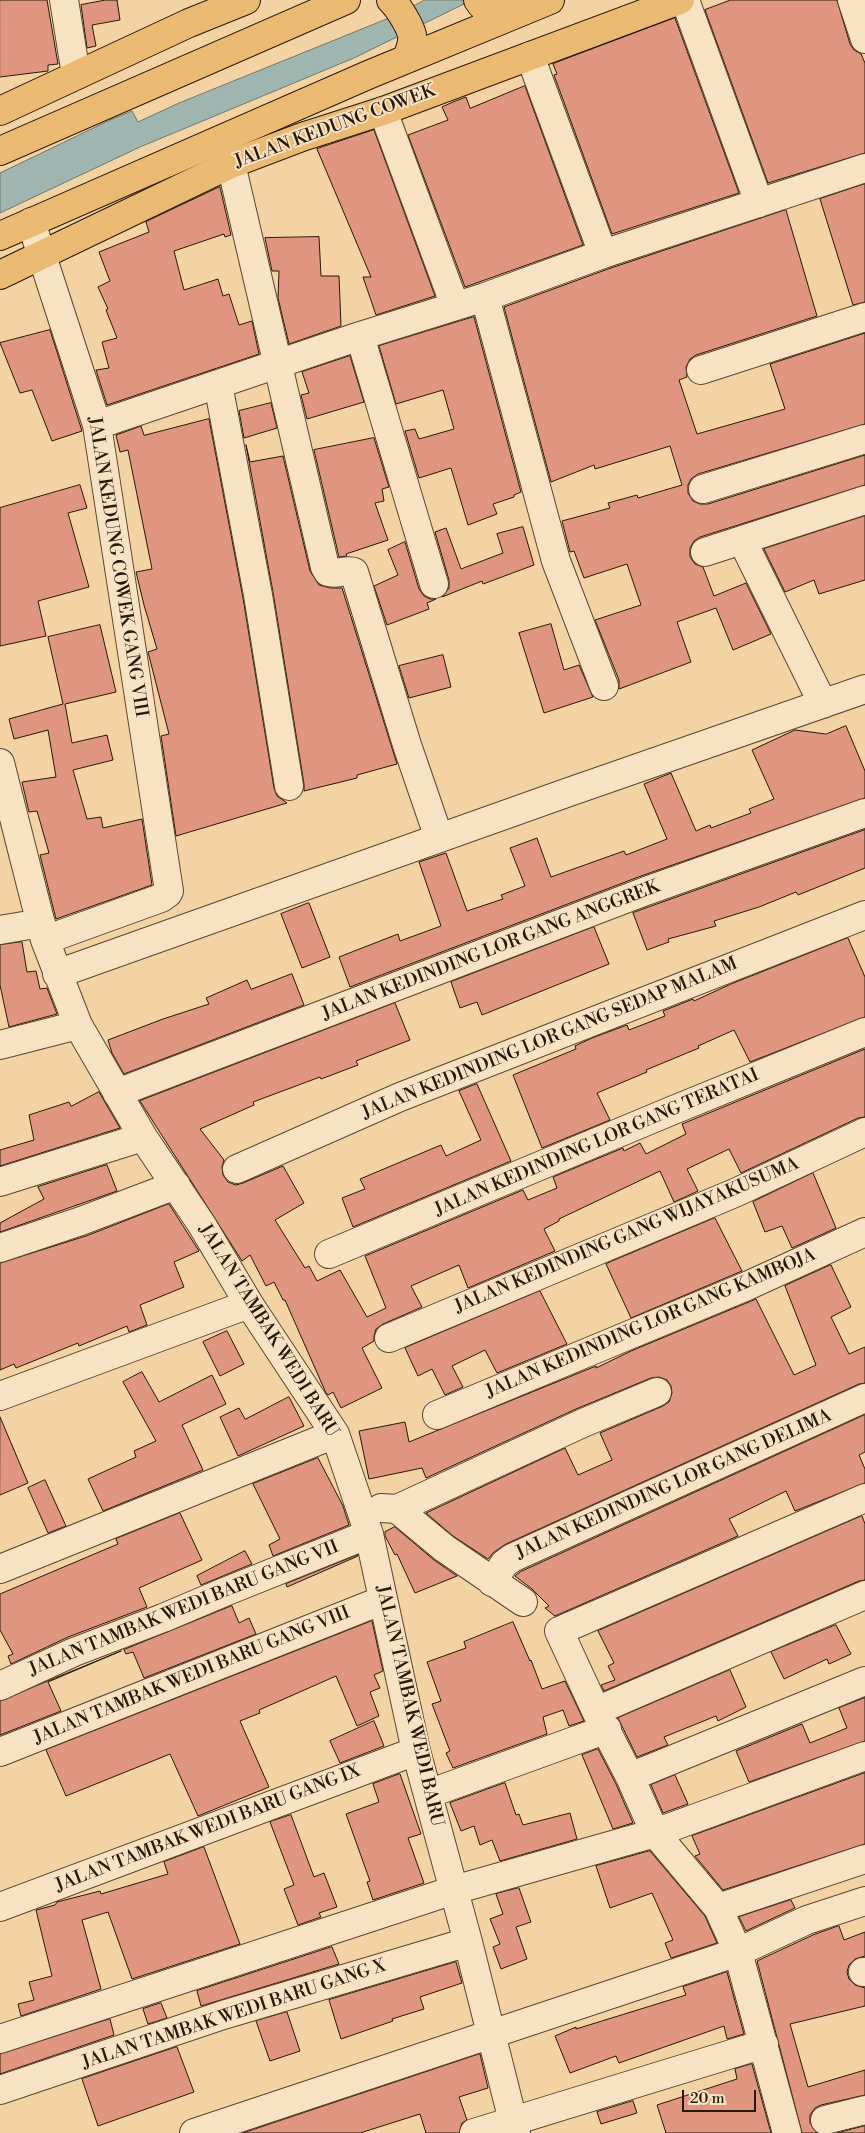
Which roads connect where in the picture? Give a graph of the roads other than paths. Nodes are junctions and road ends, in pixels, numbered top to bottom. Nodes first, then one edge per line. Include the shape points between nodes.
1 (64, 0) edge
2 (246, 0) edge
3 (346, 0) edge
4 (550, 0) edge
5 (680, 0) edge
6 (685, 0) edge
7 (852, 0) edge
8 (479, 2) edge
9 (394, 3) edge
10 (512, 14) junction
11 (865, 39) edge
12 (409, 48) junction
13 (530, 56) junction
14 (76, 75) junction
15 (0, 111) edge
16 (383, 111) junction
17 (0, 152) edge
18 (231, 164) junction
19 (865, 168) edge
20 (759, 203) junction
21 (31, 222) junction
22 (0, 236) edge
23 (603, 254) junction
24 (41, 256) junction
25 (0, 275) edge
26 (485, 297) junction
27 (454, 306) junction
28 (865, 317) edge
29 (360, 336) junction
30 (278, 363) junction
31 (701, 370) dead end
32 (218, 384) junction
33 (97, 425) junction
34 (865, 439) edge
35 (703, 489) dead end
36 (865, 500) edge
37 (742, 540) junction
38 (705, 552) dead end
39 (434, 584) dead end
40 (604, 686) dead end
41 (865, 689) edge
42 (823, 704) junction
43 (0, 763) edge
44 (288, 786) dead end
45 (865, 813) edge
46 (440, 838) junction
47 (865, 915) edge
48 (0, 930) edge
49 (43, 932) junction
50 (63, 972) junction
51 (78, 1025) junction
52 (865, 1032) edge
53 (0, 1045) edge
54 (118, 1093) junction
55 (865, 1132) edge
56 (143, 1137) junction
57 (237, 1169) dead end
58 (0, 1182) edge
59 (176, 1185) junction
60 (865, 1232) edge
61 (0, 1248) edge
62 (329, 1254) dead end
63 (249, 1304) junction
64 (389, 1338) dead end
65 (658, 1392) dead end
66 (0, 1396) edge
67 (865, 1398) edge
68 (437, 1415) dead end
69 (335, 1434) junction
70 (865, 1498) edge
71 (397, 1509) junction
72 (366, 1523) junction
73 (0, 1569) edge
74 (492, 1582) junction
75 (865, 1595) edge
76 (384, 1600) junction
77 (523, 1602) dead end
78 (865, 1681) edge
79 (0, 1686) edge
80 (601, 1720) junction
81 (416, 1751) junction
82 (0, 1752) edge
83 (865, 1756) edge
84 (630, 1777) junction
85 (428, 1794) junction
86 (655, 1833) junction
87 (865, 1859) edge
88 (454, 1890) junction
89 (865, 1901) edge
90 (0, 1906) edge
91 (718, 1908) junction
92 (468, 1942) junction
93 (738, 1952) junction
94 (491, 2033) junction
95 (0, 2039) edge
96 (764, 2044) junction
97 (0, 2090) edge
98 (865, 2110) edge
99 (825, 2120) dead end
100 (514, 2127) edge
101 (194, 2133) edge
102 (474, 2133) edge
103 (787, 2133) edge

1 - 14 street
2 - 14 main road
3 - 17 main road
4 - 10 main road, JALAN KEDUNG COWEK
5 - 13 main road, JALAN KEDUNG COWEK
6 - 20 street
7 - 11 street
8 - 10 main road via 496,13
9 - 12 main road
10 - 12 main road, JALAN KEDUNG COWEK
12 - 21 main road, JALAN KEDUNG COWEK
13 - 16 main road, JALAN KEDUNG COWEK
13 - 23 street
14 - 15 main road
16 - 18 main road, JALAN KEDUNG COWEK
16 - 27 street
18 - 24 main road, JALAN KEDUNG COWEK
18 - 30 street
19 - 20 street
20 - 23 street
21 - 22 main road, JALAN KEDUNG COWEK
21 - 24 street, JALAN KEDUNG COWEK GANG VIII
23 - 26 street
24 - 25 main road, JALAN KEDUNG COWEK
24 - 33 street, JALAN KEDUNG COWEK GANG VIII
26 - 27 street
26 - 40 street via 556,561
27 - 29 street
28 - 31 street
29 - 30 street
29 - 39 street
30 - 32 street
30 - 46 street via 324,567 335,574 354,572 407,745
32 - 33 street
32 - 44 street via 258,595
33 - 49 street, JALAN KEDUNG COWEK GANG VIII via 169,891 161,898
34 - 35 street
36 - 37 street
37 - 38 street
37 - 42 street
41 - 42 street
42 - 46 street
43 - 49 street, JALAN TAMBAK WEDI BARU
45 - 54 street, JALAN KEDINDING LOR GANG ANGGREK via 646,891
46 - 50 street
47 - 57 street, JALAN KEDINDING LOR GANG SEDAP MALAM via 400,1097
48 - 49 street
49 - 50 street, JALAN TAMBAK WEDI BARU
50 - 51 street, JALAN TAMBAK WEDI BARU
51 - 53 street
51 - 54 street, JALAN TAMBAK WEDI BARU
52 - 62 street, JALAN KEDINDING LOR GANG TERATAI
54 - 56 street, JALAN TAMBAK WEDI BARU
55 - 64 street, JALAN KEDINDING GANG WIJAYAKUSUMA via 737,1192
56 - 58 street
56 - 59 street, JALAN TAMBAK WEDI BARU
59 - 61 street
59 - 63 street, JALAN TAMBAK WEDI BARU
60 - 68 street, JALAN KEDINDING LOR GANG KAMBOJA via 747,1286
63 - 66 street
63 - 69 street, JALAN TAMBAK WEDI BARU
65 - 71 street
67 - 74 street, JALAN KEDINDING LOR GANG DELIMA via 512,1558
69 - 72 street, JALAN TAMBAK WEDI BARU
69 - 73 street
70 - 80 street via 559,1631
71 - 72 street, JALAN TAMBAK WEDI BARU GANG VII via 382,1507
71 - 74 street
72 - 76 street, JALAN TAMBAK WEDI BARU
72 - 79 street, JALAN TAMBAK WEDI BARU GANG VII
74 - 77 street
75 - 80 street
76 - 81 street, JALAN TAMBAK WEDI BARU
76 - 82 street, JALAN TAMBAK WEDI BARU GANG VIII
78 - 84 street
80 - 84 street
80 - 85 street
81 - 85 street, JALAN TAMBAK WEDI BARU
81 - 90 street, JALAN TAMBAK WEDI BARU GANG IX
83 - 86 street
84 - 86 street
85 - 88 street, JALAN TAMBAK WEDI BARU
86 - 88 street
86 - 91 street
87 - 91 street
88 - 92 street, JALAN TAMBAK WEDI BARU
88 - 95 street
89 - 93 street via 807,1920
91 - 93 street
92 - 94 street, JALAN TAMBAK WEDI BARU
92 - 97 street, JALAN TAMBAK WEDI BARU GANG X via 223,2016
93 - 94 street
93 - 96 street
94 - 100 street, JALAN TAMBAK WEDI BARU
94 - 101 street
96 - 100 street
96 - 103 street
98 - 99 street
100 - 102 street

